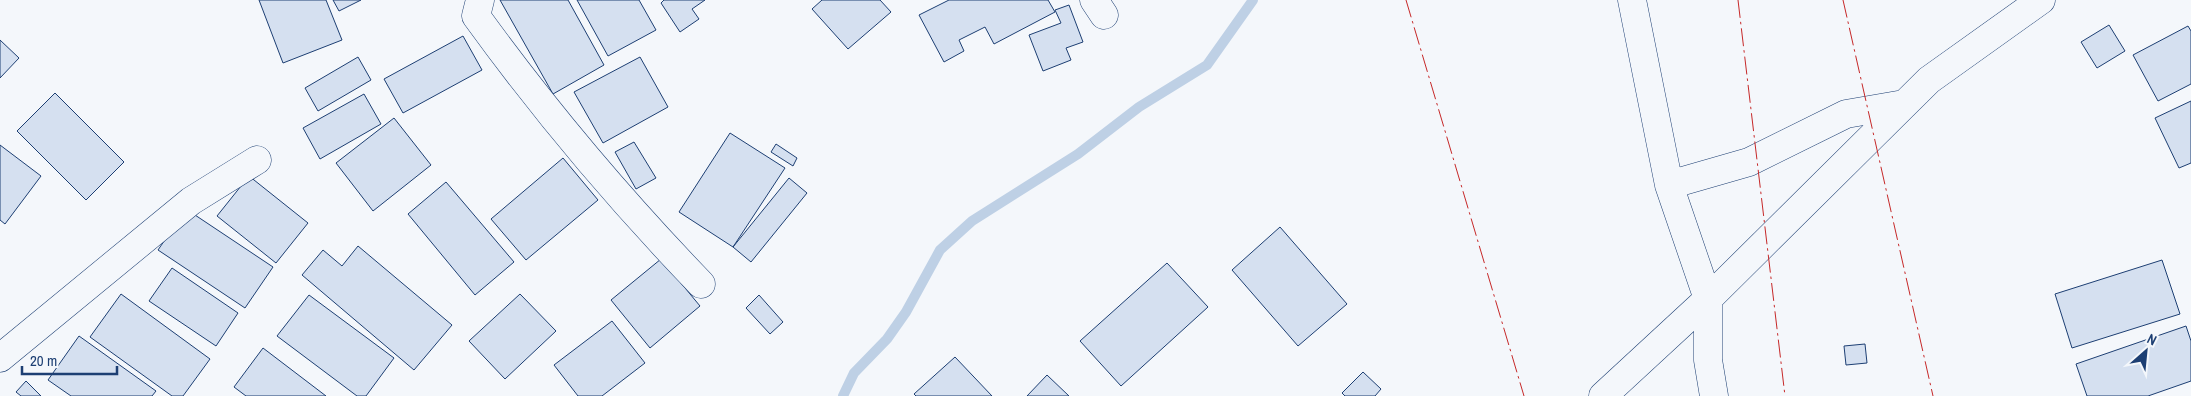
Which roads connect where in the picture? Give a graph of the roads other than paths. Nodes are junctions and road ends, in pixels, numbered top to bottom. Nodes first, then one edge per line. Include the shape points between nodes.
1 (480, 0) edge
2 (1632, 0) edge
3 (2041, 0) edge
4 (1904, 104) junction
5 (257, 160) dead end
6 (1669, 185) junction
7 (701, 284) dead end
8 (1708, 300) junction
9 (0, 358) edge
10 (1603, 396) edge
11 (1714, 396) edge

1 - 7 street via 476,16 521,78 650,230
2 - 6 street
3 - 4 street via 1929,80
4 - 6 street via 1846,114 1749,162
4 - 8 street
5 - 9 street via 191,201
6 - 8 street
8 - 10 street
8 - 11 street via 1708,360

